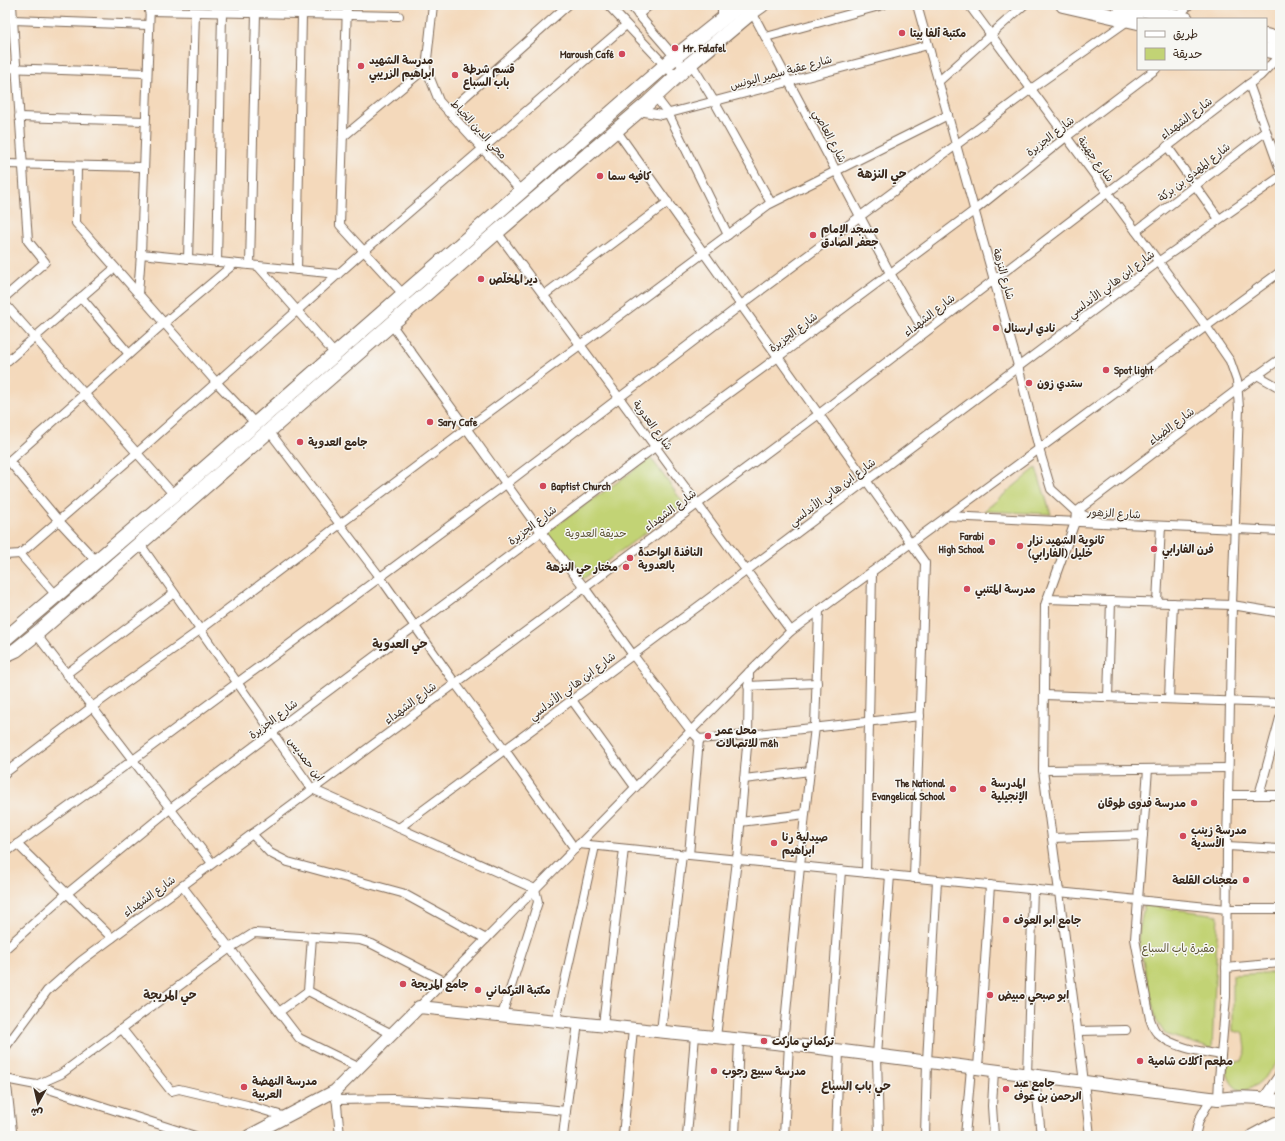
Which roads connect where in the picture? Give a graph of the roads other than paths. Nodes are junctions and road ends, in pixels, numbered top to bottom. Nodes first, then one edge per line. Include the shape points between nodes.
1 (12, 5) edge
2 (347, 5) edge
3 (432, 5) edge
4 (568, 5) edge
5 (608, 5) edge
6 (630, 5) edge
7 (650, 5) edge
8 (722, 5) edge
9 (883, 5) edge
10 (917, 5) edge
11 (968, 5) edge
12 (1024, 5) edge
13 (1063, 5) edge
14 (1120, 5) edge
15 (1189, 5) edge
16 (751, 7) edge
17 (149, 8) edge
18 (257, 9) edge
19 (195, 12) junction
20 (222, 13) junction
21 (302, 14) junction
22 (346, 14) junction
23 (638, 15) junction
24 (399, 16) dead end
25 (1182, 18) edge
26 (13, 20) junction
27 (722, 20) junction
28 (1133, 21) edge
29 (148, 25) junction
30 (626, 25) junction
31 (991, 36) junction
32 (1267, 36) edge
33 (766, 37) junction
34 (1280, 40) edge
35 (928, 45) junction
36 (1267, 50) edge
37 (1280, 54) edge
38 (670, 61) junction
39 (5, 68) edge
40 (16, 68) junction
41 (426, 68) junction
42 (1267, 68) edge
43 (684, 69) junction
44 (1155, 70) edge
45 (1265, 70) edge
46 (146, 73) junction
47 (789, 81) junction
48 (938, 82) junction
49 (1249, 84) junction
50 (1031, 89) junction
51 (655, 96) junction
52 (714, 101) junction
53 (639, 111) junction
54 (448, 112) junction
55 (668, 113) junction
56 (948, 115) junction
57 (19, 117) junction
58 (145, 121) junction
59 (616, 130) junction
60 (1266, 131) junction
61 (343, 137) junction
62 (1066, 137) junction
63 (956, 145) junction
64 (1167, 146) junction
65 (482, 149) junction
66 (5, 164) edge
67 (22, 164) junction
68 (77, 166) junction
69 (144, 167) junction
70 (1280, 170) edge
71 (836, 171) junction
72 (1280, 177) edge
73 (1195, 186) junction
74 (521, 191) junction
75 (1107, 192) junction
76 (668, 202) junction
77 (771, 203) junction
78 (974, 210) junction
79 (860, 216) junction
80 (1219, 219) junction
81 (497, 232) junction
82 (1136, 232) junction
83 (728, 235) junction
84 (364, 251) junction
85 (704, 253) junction
86 (141, 254) junction
87 (188, 259) junction
88 (217, 262) junction
89 (1158, 262) junction
90 (234, 264) junction
91 (250, 265) junction
92 (258, 266) junction
93 (115, 268) junction
94 (297, 270) junction
95 (1280, 272) edge
96 (890, 273) junction
97 (338, 274) junction
98 (994, 279) junction
99 (138, 294) junction
100 (403, 294) junction
101 (544, 295) junction
102 (5, 297) edge
103 (81, 297) junction
104 (5, 304) edge
105 (741, 305) junction
106 (297, 311) junction
107 (164, 323) junction
108 (391, 324) junction
109 (1206, 326) junction
110 (924, 332) junction
111 (35, 338) junction
112 (580, 346) junction
113 (129, 354) junction
114 (335, 354) junction
115 (778, 357) junction
116 (1280, 359) edge
117 (5, 363) edge
118 (1018, 366) junction
119 (1257, 375) junction
120 (216, 382) junction
121 (1280, 388) edge
122 (1238, 389) junction
123 (85, 394) junction
124 (619, 398) junction
125 (819, 414) junction
126 (255, 423) junction
127 (466, 429) junction
128 (269, 431) junction
129 (655, 447) junction
130 (1039, 449) junction
131 (137, 453) junction
132 (7, 461) edge
133 (866, 480) junction
134 (506, 484) junction
135 (174, 494) junction
136 (697, 504) junction
137 (1076, 512) junction
138 (948, 516) junction
139 (59, 521) junction
140 (1075, 522) junction
141 (1102, 523) junction
142 (339, 525) junction
143 (1161, 526) junction
144 (1234, 529) junction
145 (1280, 531) edge
146 (541, 532) junction
147 (911, 543) junction
148 (140, 544) junction
149 (20, 554) junction
150 (5, 556) edge
151 (96, 561) junction
152 (746, 571) junction
153 (872, 572) junction
154 (380, 577) junction
155 (584, 587) junction
156 (174, 592) junction
157 (56, 595) junction
158 (1047, 599) junction
159 (1111, 601) junction
160 (1157, 602) junction
161 (1173, 603) junction
162 (1232, 605) junction
163 (819, 610) junction
164 (1280, 614) edge
165 (414, 627) junction
166 (200, 630) junction
167 (791, 632) junction
168 (36, 634) junction
169 (6, 638) edge
170 (10, 652) edge
171 (633, 655) junction
172 (5, 665) edge
173 (748, 672) junction
174 (66, 674) junction
175 (237, 682) junction
176 (455, 683) junction
177 (817, 683) junction
178 (748, 686) junction
179 (1044, 695) junction
180 (1108, 697) junction
181 (1169, 699) junction
182 (572, 700) junction
183 (1230, 702) junction
184 (1280, 703) edge
185 (92, 707) junction
186 (920, 716) junction
187 (1280, 718) edge
188 (869, 722) junction
189 (815, 727) junction
190 (691, 731) junction
191 (273, 733) junction
192 (748, 735) junction
193 (699, 739) junction
194 (505, 750) junction
195 (133, 760) junction
196 (1228, 768) junction
197 (1148, 769) junction
198 (1043, 770) junction
199 (810, 771) junction
200 (5, 773) edge
201 (744, 779) junction
202 (636, 787) junction
203 (312, 789) junction
204 (1228, 795) junction
205 (1259, 795) junction
206 (1280, 795) edge
207 (170, 809) junction
208 (805, 814) junction
209 (740, 822) junction
210 (399, 828) junction
211 (252, 834) junction
212 (1143, 835) junction
213 (1052, 838) junction
214 (17, 844) junction
215 (577, 846) junction
216 (594, 846) junction
217 (1227, 846) junction
218 (624, 849) junction
219 (1280, 849) edge
220 (5, 853) edge
221 (685, 855) junction
222 (736, 860) junction
223 (212, 863) junction
224 (800, 866) junction
225 (841, 870) junction
226 (866, 873) junction
227 (890, 875) junction
228 (914, 878) junction
229 (937, 880) junction
230 (990, 885) junction
231 (182, 886) junction
232 (535, 889) junction
233 (1033, 889) junction
234 (1059, 892) junction
235 (67, 893) junction
236 (1138, 900) junction
237 (1226, 909) junction
238 (1280, 909) edge
239 (312, 937) junction
240 (112, 938) junction
241 (486, 939) junction
242 (230, 948) junction
243 (5, 949) edge
244 (1280, 963) edge
245 (1226, 968) junction
246 (444, 981) junction
247 (308, 991) junction
248 (419, 1007) junction
249 (279, 1012) junction
250 (502, 1015) junction
251 (556, 1021) junction
252 (578, 1023) junction
253 (603, 1026) junction
254 (122, 1029) junction
255 (633, 1029) junction
256 (1126, 1030) dead end
257 (661, 1031) junction
258 (1078, 1031) junction
259 (392, 1034) junction
260 (695, 1035) junction
261 (716, 1037) junction
262 (740, 1039) junction
263 (786, 1044) junction
264 (5, 1048) edge
265 (834, 1050) junction
266 (878, 1055) junction
267 (1221, 1056) junction
268 (927, 1062) junction
269 (358, 1067) junction
270 (975, 1068) junction
271 (994, 1070) junction
272 (1031, 1075) junction
273 (1280, 1077) edge
274 (5, 1079) edge
275 (1084, 1082) junction
276 (36, 1085) junction
277 (5, 1090) edge
278 (336, 1095) junction
279 (1215, 1099) junction
280 (1265, 1099) junction
281 (1280, 1101) edge
282 (566, 1111) junction
283 (286, 1117) junction
284 (1280, 1122) edge
285 (10, 1136) edge
286 (195, 1136) edge
287 (249, 1136) edge
288 (340, 1136) edge
289 (564, 1136) edge
290 (624, 1136) edge
291 (687, 1136) edge
292 (735, 1136) edge
293 (784, 1136) edge
294 (836, 1136) edge
295 (879, 1136) edge
296 (925, 1136) edge
297 (965, 1136) edge
298 (994, 1136) edge
299 (1041, 1136) edge
300 (1090, 1136) edge
301 (1194, 1136) edge
302 (1252, 1136) edge

1 - 26 street
2 - 22 street
3 - 41 street, محي الدين الخياط
4 - 54 street
5 - 30 street
6 - 23 street
7 - 23 street
8 - 27 street
9 - 33 street
10 - 35 street, شارع النزهة
11 - 31 street, شارع جهينة
12 - 31 street
13 - 28 highway
14 - 25 highway
15 - 25 street
16 - 27 highway
16 - 33 street, شارع العاصي
16 - 43 highway
17 - 19 street
17 - 29 street
18 - 20 street
18 - 21 street
18 - 91 street
19 - 20 street
19 - 87 street
20 - 88 street
21 - 22 street
21 - 94 street
22 - 24 street
22 - 61 street
23 - 38 street
26 - 29 street
26 - 40 street
27 - 38 highway
28 - 50 street
29 - 46 street
30 - 38 street
30 - 65 street
31 - 48 street
31 - 50 street, شارع جهينة
32 - 34 highway
33 - 47 street, شارع العاصي
35 - 47 street, شارع عقبة سمير اليونس
35 - 48 street, شارع النزهة
36 - 37 highway
37 - 42 street, شارع الشهداء
38 - 43 street
38 - 43 street
38 - 74 highway
39 - 40 street
40 - 46 street
40 - 57 street
41 - 54 street, محي الدين الخياط via 439,101
41 - 61 street
43 - 51 highway
43 - 52 street
44 - 62 street, شارع الجزيرة
45 - 49 street, شارع الشهداء
46 - 58 street
47 - 52 street, شارع عقبة سمير اليونس
47 - 71 street, شارع العاصي
48 - 56 street, شارع النزهة
49 - 60 street
49 - 64 street, شارع الشهداء
50 - 62 street, شارع جهينة
50 - 63 street
51 - 53 highway
51 - 55 street
52 - 55 street, شارع عقبة سمير اليونس
52 - 77 street
53 - 55 street, شارع عقبة سمير اليونس via 662,115
53 - 59 highway
54 - 65 street, محي الدين الخياط
55 - 83 street
56 - 63 street, شارع النزهة
56 - 71 street
57 - 58 street
57 - 67 street
58 - 69 street
59 - 76 street
59 - 81 highway
60 - 70 street
60 - 73 street, شارع المهدي بن بركة
61 - 84 street via 340,225
62 - 75 street, شارع جهينة
62 - 78 street, شارع الجزيرة
63 - 78 street, شارع النزهة
63 - 79 street
64 - 73 street
64 - 75 street, شارع الشهداء
65 - 74 street, محي الدين الخياط
65 - 84 street
66 - 67 street
67 - 68 street
67 - 102 street via 28,241 45,262
68 - 69 street
68 - 93 street via 76,223
69 - 86 street
71 - 77 street
71 - 79 street, شارع العاصي
72 - 80 street, شارع ابن هاني الأندلسي
73 - 80 street
73 - 82 street, شارع المهدي بن بركة
74 - 100 highway
75 - 82 street, شارع جهينة
75 - 98 street, شارع الشهداء
76 - 85 street
76 - 101 street
77 - 83 street
78 - 96 street, شارع الجزيرة
78 - 98 street, شارع النزهة
79 - 96 street, شارع العاصي
79 - 105 street
80 - 89 street, شارع ابن هاني الأندلسي
81 - 101 street, شارع العدوية
81 - 108 highway
82 - 89 street, شارع جهينة
83 - 85 street
84 - 97 street
84 - 100 street
85 - 105 street
85 - 112 street
86 - 87 street
86 - 99 street
87 - 88 street
88 - 90 street
89 - 109 street, شارع جهينة
89 - 118 street, شارع ابن هاني الأندلسي
90 - 91 street
90 - 107 street
91 - 92 street
92 - 94 street
92 - 106 street
93 - 99 street
93 - 103 street
94 - 97 street
95 - 109 street
96 - 110 street, شارع العاصي
96 - 115 street, شارع الجزيرة
97 - 106 street
98 - 110 street, شارع الشهداء
98 - 118 street, شارع النزهة
99 - 107 street
100 - 114 highway
101 - 112 street, شارع العدوية
103 - 111 street
103 - 113 street
104 - 111 street
105 - 115 street
105 - 124 street
106 - 114 street
106 - 120 street
107 - 113 street
107 - 120 street
108 - 127 street
108 - 128 highway
109 - 122 street, شارع جهينة via 1230,361
109 - 130 street
110 - 125 street, شارع الشهداء
111 - 117 street
111 - 123 street
112 - 124 street, شارع العدوية
112 - 127 street
113 - 123 street
114 - 126 highway
115 - 125 street
115 - 129 street, شارع الجزيرة
116 - 119 street, شارع الضياء
118 - 130 street, شارع النزهة
118 - 133 street, شارع ابن هاني الأندلسي
119 - 121 street
119 - 122 street, شارع الضياء
120 - 126 street
120 - 131 street
122 - 137 street, شارع الضياء
122 - 144 street, شارع جهينة
123 - 131 street
123 - 132 street
124 - 129 street, شارع العدوية
124 - 134 street
125 - 133 street
125 - 136 street, شارع الشهداء
126 - 135 highway
127 - 134 street
127 - 142 street
128 - 142 street
128 - 148 highway
129 - 136 street, شارع العدوية
129 - 146 street, شارع الجزيرة
130 - 137 street, شارع النزهة via 1051,489
130 - 138 street
131 - 135 street
131 - 139 street
132 - 139 street
133 - 147 street
133 - 152 street, شارع ابن هاني الأندلسي
134 - 146 street
134 - 154 street
135 - 151 highway
136 - 152 street, شارع العدوية
136 - 155 street, شارع الشهداء
137 - 140 street
137 - 141 street, شارع النزهة
138 - 140 street, شارع الزهور
138 - 147 street
139 - 149 street
139 - 151 street
140 - 141 street, شارع الزهور
140 - 158 street
141 - 143 street, شارع الزهور
142 - 154 street
142 - 166 street
143 - 144 street, شارع الزهور
143 - 160 street
144 - 145 street, شارع الزهور
144 - 162 street, شارع جهينة
146 - 155 street
146 - 165 street, شارع الجزيرة
147 - 153 street
147 - 186 street via 925,562
148 - 156 street, ابن حمديس
148 - 168 highway
149 - 150 street
149 - 157 street
151 - 157 highway
152 - 167 street, شارع العدوية
152 - 171 street, شارع ابن هاني الأندلسي
153 - 163 street
153 - 188 street
154 - 165 street
154 - 175 street
155 - 171 street
155 - 176 street, شارع الشهداء
156 - 166 street, ابن حمديس
156 - 174 street
157 - 169 highway
158 - 159 street
158 - 179 street via 1044,605
159 - 160 street
159 - 180 street
160 - 161 street
161 - 162 street
161 - 181 street
162 - 164 street
162 - 183 street, شارع جهينة
163 - 167 street
163 - 177 street
165 - 176 street
165 - 191 street, شارع الجزيرة
166 - 175 street, ابن حمديس
166 - 185 street
167 - 173 street
168 - 170 highway
168 - 174 street
170 - 172 highway
171 - 182 street, شارع ابن هاني الأندلسي
171 - 190 street
173 - 178 street
173 - 190 street
174 - 185 street
175 - 191 street, ابن حمديس
175 - 195 street
176 - 194 street
176 - 203 street, شارع الشهداء
177 - 178 street
177 - 189 street
178 - 192 street
179 - 180 street
179 - 198 street
180 - 181 street
181 - 183 street
182 - 194 street, شارع ابن هاني الأندلسي
182 - 202 street
183 - 184 street
183 - 196 street, شارع جهينة
185 - 195 street
185 - 200 street
186 - 188 street
186 - 228 street
187 - 205 street
188 - 189 street
188 - 226 street
189 - 192 street
189 - 199 street
190 - 193 street
190 - 202 street
191 - 203 street, ابن حمديس
191 - 207 street, شارع الجزيرة
192 - 193 street
192 - 201 street
193 - 221 street
194 - 210 street, شارع ابن هاني الأندلسي
194 - 215 street
195 - 207 street
195 - 214 street
196 - 197 street
196 - 204 street, شارع جهينة
197 - 198 street
197 - 212 street
198 - 213 street
199 - 201 street
199 - 208 street
201 - 209 street
202 - 215 street
203 - 210 street, ابن حمديس
203 - 211 street, شارع الشهداء
204 - 205 street
204 - 217 street, شارع جهينة
205 - 206 street
207 - 223 street
207 - 235 street, شارع الجزيرة
208 - 209 street
208 - 224 street
209 - 222 street
210 - 232 street, ابن حمديس
211 - 223 street, شارع الشهداء
211 - 241 street via 270,853 288,862 402,893
212 - 213 street
212 - 236 street
213 - 234 street
214 - 220 street
214 - 235 street
215 - 216 street
215 - 232 street
216 - 218 street
216 - 251 street
217 - 219 street
217 - 237 street, شارع جهينة
218 - 221 street
218 - 253 street
221 - 222 street
221 - 257 street
222 - 224 street
222 - 261 street
223 - 231 street, شارع الشهداء
224 - 225 street
224 - 263 street
225 - 226 street
225 - 265 street
226 - 227 street
227 - 228 street
227 - 266 street
228 - 229 street
229 - 230 street
229 - 268 street
230 - 233 street
230 - 270 street
231 - 240 street, شارع الشهداء
231 - 242 street
232 - 241 street
232 - 250 street via 538,902
233 - 234 street
233 - 272 street
234 - 236 street
234 - 258 street
235 - 240 street
235 - 243 street, شارع الجزيرة
236 - 237 street
236 - 267 street via 1136,939 1153,1028 1168,1041
237 - 238 street
237 - 245 street, شارع جهينة
239 - 242 street via 254,933
239 - 246 street via 360,940 372,944
239 - 247 street
240 - 264 street, شارع الشهداء via 46,991
241 - 246 street
242 - 249 street
242 - 254 street
244 - 245 street
245 - 267 street, شارع جهينة
246 - 248 street
247 - 249 street
247 - 259 street
248 - 250 main road
248 - 259 main road
249 - 269 street via 299,1038
250 - 251 main road
251 - 252 main road
252 - 253 main road
252 - 282 street
253 - 255 main road
254 - 276 street via 61,1074
254 - 283 street via 171,1091 179,1089
255 - 257 main road
255 - 290 street
256 - 258 street
257 - 260 main road
258 - 275 street
259 - 269 main road
260 - 261 main road
260 - 291 street
261 - 262 main road
262 - 263 main road
262 - 292 street
263 - 265 main road
263 - 293 street
265 - 266 main road
265 - 294 street
266 - 268 main road
266 - 295 street
267 - 279 street, شارع جهينة
268 - 270 main road
268 - 296 street
269 - 278 main road
270 - 271 main road
270 - 297 street
271 - 272 main road
271 - 298 street
272 - 275 main road
272 - 299 street
273 - 280 main road
274 - 276 street
275 - 279 main road
275 - 300 street
276 - 286 street
277 - 285 main road
278 - 282 street
278 - 283 main road
278 - 288 street
279 - 280 main road
279 - 301 street via 1199,1120
280 - 281 main road
282 - 289 street
283 - 287 main road
284 - 302 main road

